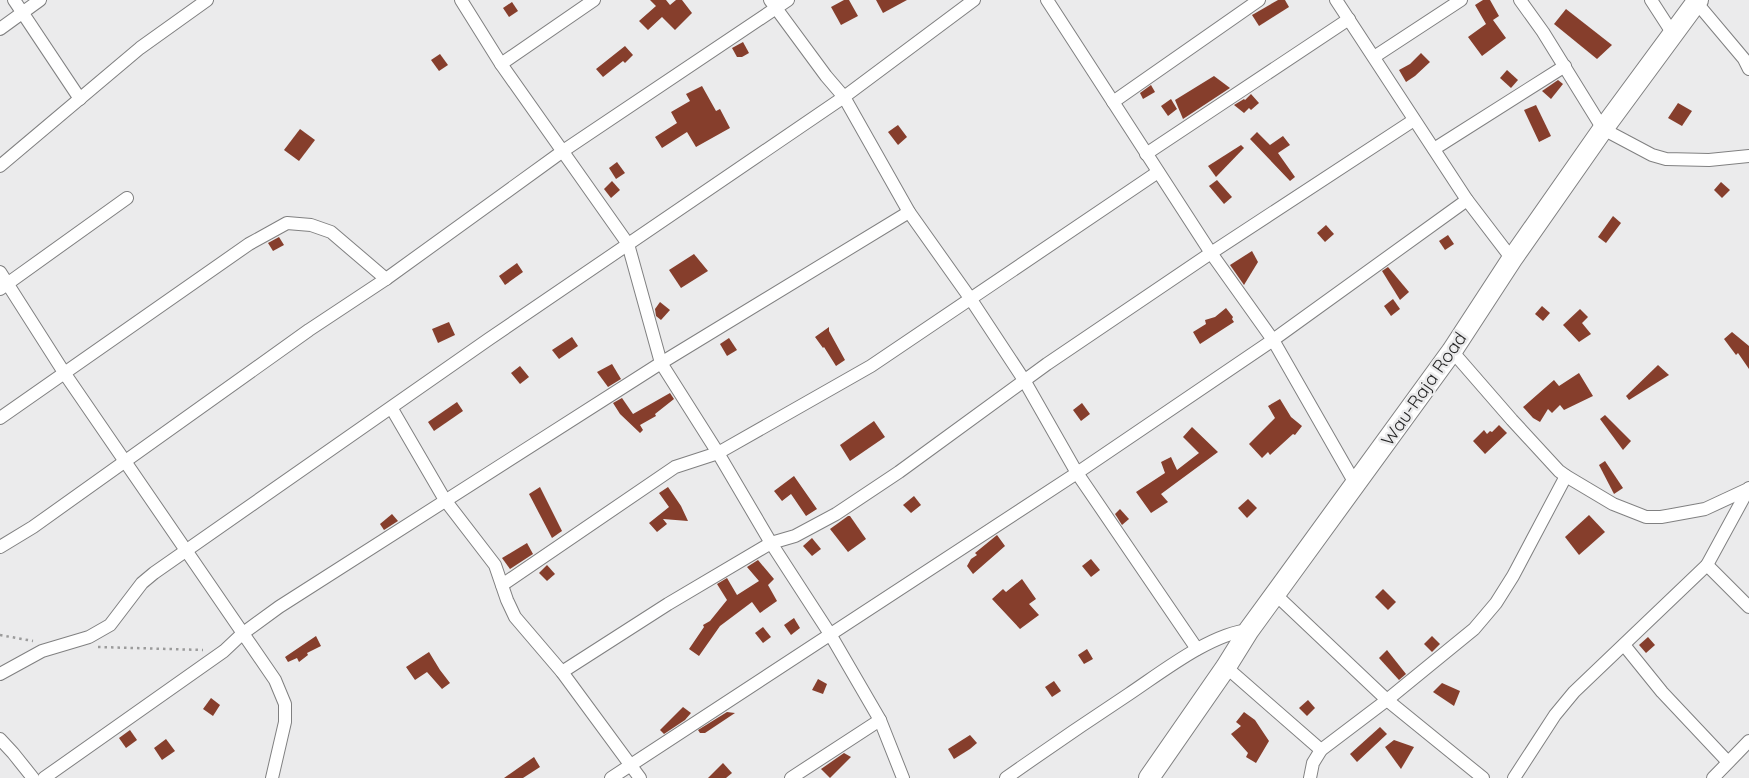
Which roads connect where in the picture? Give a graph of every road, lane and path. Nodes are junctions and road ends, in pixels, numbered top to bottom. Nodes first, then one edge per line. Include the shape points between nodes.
1 (14, 0) edge
2 (40, 0) edge
3 (207, 0) edge
4 (461, 0) edge
5 (594, 0) edge
6 (788, 0) edge
7 (974, 0) edge
8 (1047, 0) edge
9 (1259, 0) edge
10 (1336, 0) edge
11 (1461, 0) edge
12 (1520, 0) edge
13 (1650, 0) edge
14 (1697, 1) edge
15 (773, 4) edge
16 (22, 12) junction
17 (1349, 19) junction
18 (0, 29) edge
19 (1673, 34) junction
20 (1374, 58) junction
21 (501, 64) junction
22 (1566, 66) junction
23 (1749, 69) edge
24 (844, 97) junction
25 (80, 98) junction
26 (1113, 102) junction
27 (1414, 120) junction
28 (1603, 129) junction
29 (1434, 149) junction
30 (562, 151) junction
31 (1146, 154) junction
32 (1749, 156) edge
33 (0, 166) edge
34 (1158, 172) junction
35 (127, 198) dead end
36 (1467, 200) junction
37 (909, 212) junction
38 (628, 244) junction
39 (1211, 253) junction
40 (1512, 259) junction
41 (0, 272) edge
42 (386, 279) junction
43 (4, 286) edge
44 (970, 298) junction
45 (1272, 340) junction
46 (1452, 351) junction
47 (661, 363) junction
48 (65, 374) junction
49 (1024, 380) junction
50 (392, 408) junction
51 (0, 418) edge
52 (718, 453) junction
53 (125, 461) junction
54 (1078, 473) junction
55 (1566, 476) junction
56 (1356, 485) junction
57 (1748, 489) edge
58 (445, 500) junction
59 (771, 543) junction
60 (0, 547) edge
61 (185, 551) junction
62 (1707, 565) junction
63 (502, 585) junction
64 (1275, 594) junction
65 (1749, 607) edge
66 (1249, 630) junction
67 (242, 634) junction
68 (830, 634) junction
69 (0, 635) edge
70 (36, 641) dead end
71 (1624, 645) junction
72 (96, 647) dead end
73 (1197, 649) junction
74 (224, 651) junction
75 (1226, 667) junction
76 (562, 672) junction
77 (0, 674) edge
78 (1388, 700) junction
79 (880, 720) junction
80 (0, 739) edge
81 (1749, 741) edge
82 (1321, 750) junction
83 (1728, 762) junction
84 (630, 765) junction
85 (33, 778) edge
86 (44, 778) edge
87 (272, 778) edge
88 (611, 778) edge
89 (640, 778) edge
90 (790, 778) edge
91 (903, 778) edge
92 (1006, 778) edge
93 (1149, 778) edge
94 (1310, 778) edge
95 (1483, 778) edge
96 (1514, 778) edge
97 (1713, 778) edge

1 - 16 street
2 - 16 street
3 - 25 street via 140,48
4 - 21 street
5 - 21 street
6 - 15 street
7 - 24 street
8 - 26 street
9 - 26 street
10 - 17 street
11 - 20 street
12 - 22 street
13 - 19 street
14 - 19 main road, Wau-Raja Road
14 - 23 street
15 - 24 street
15 - 30 street
16 - 18 street
16 - 25 street
17 - 20 street
17 - 31 street
19 - 28 main road, Wau-Raja Road
20 - 27 street
21 - 30 street
22 - 28 street
22 - 29 street
24 - 37 street
24 - 38 street
25 - 33 street
26 - 31 street
27 - 29 street
27 - 39 street
28 - 32 street via 1666,159 1709,160
28 - 40 main road, Wau-Raja Road
29 - 36 street
30 - 38 street
30 - 42 street
31 - 34 street
34 - 39 street
34 - 44 street
35 - 43 street
36 - 40 street
36 - 45 street
37 - 44 street
37 - 47 street
38 - 47 street
38 - 50 street
39 - 45 street
39 - 49 street
40 - 46 main road, Wau-Raja Road
41 - 43 street
42 - 48 street via 331,232 311,225 287,223 249,244
42 - 53 street
43 - 48 street
44 - 49 street
44 - 52 street via 871,366
45 - 54 street
45 - 56 street
46 - 55 street
46 - 56 main road, Wau-Raja Road
47 - 52 street
47 - 58 street
48 - 51 street
48 - 53 street
49 - 54 street
49 - 59 street via 836,514 795,536
50 - 58 street
50 - 61 street
52 - 59 street
52 - 63 street via 675,467
53 - 60 street
53 - 61 street
54 - 68 street
54 - 73 street
55 - 57 street via 1613,504 1646,517 1705,509
55 - 78 street via 1496,603 1474,629
56 - 64 main road, Wau-Raja Road
57 - 62 street
58 - 63 street via 495,565
58 - 67 street
59 - 68 street
59 - 76 street
61 - 67 street
61 - 77 street via 142,583 110,625 89,637 42,651
62 - 65 street
62 - 71 street
63 - 76 street via 515,617
64 - 66 main road, Wau-Raja Road
64 - 78 street
66 - 73 street
66 - 75 main road, Wau-Raja Road
67 - 74 street
67 - 87 street via 275,680 285,704 285,722
68 - 79 street
68 - 84 street
69 - 70 path
71 - 83 street via 1662,692
71 - 96 street via 1555,715
72 - 74 path
73 - 92 street
74 - 86 street
75 - 82 street
75 - 93 main road, Wau-Raja Road
76 - 84 street
78 - 82 street
78 - 95 street
79 - 90 street
79 - 91 street
80 - 85 street
81 - 83 street
82 - 94 street via 1313,763
83 - 97 street
84 - 88 street
84 - 89 street

